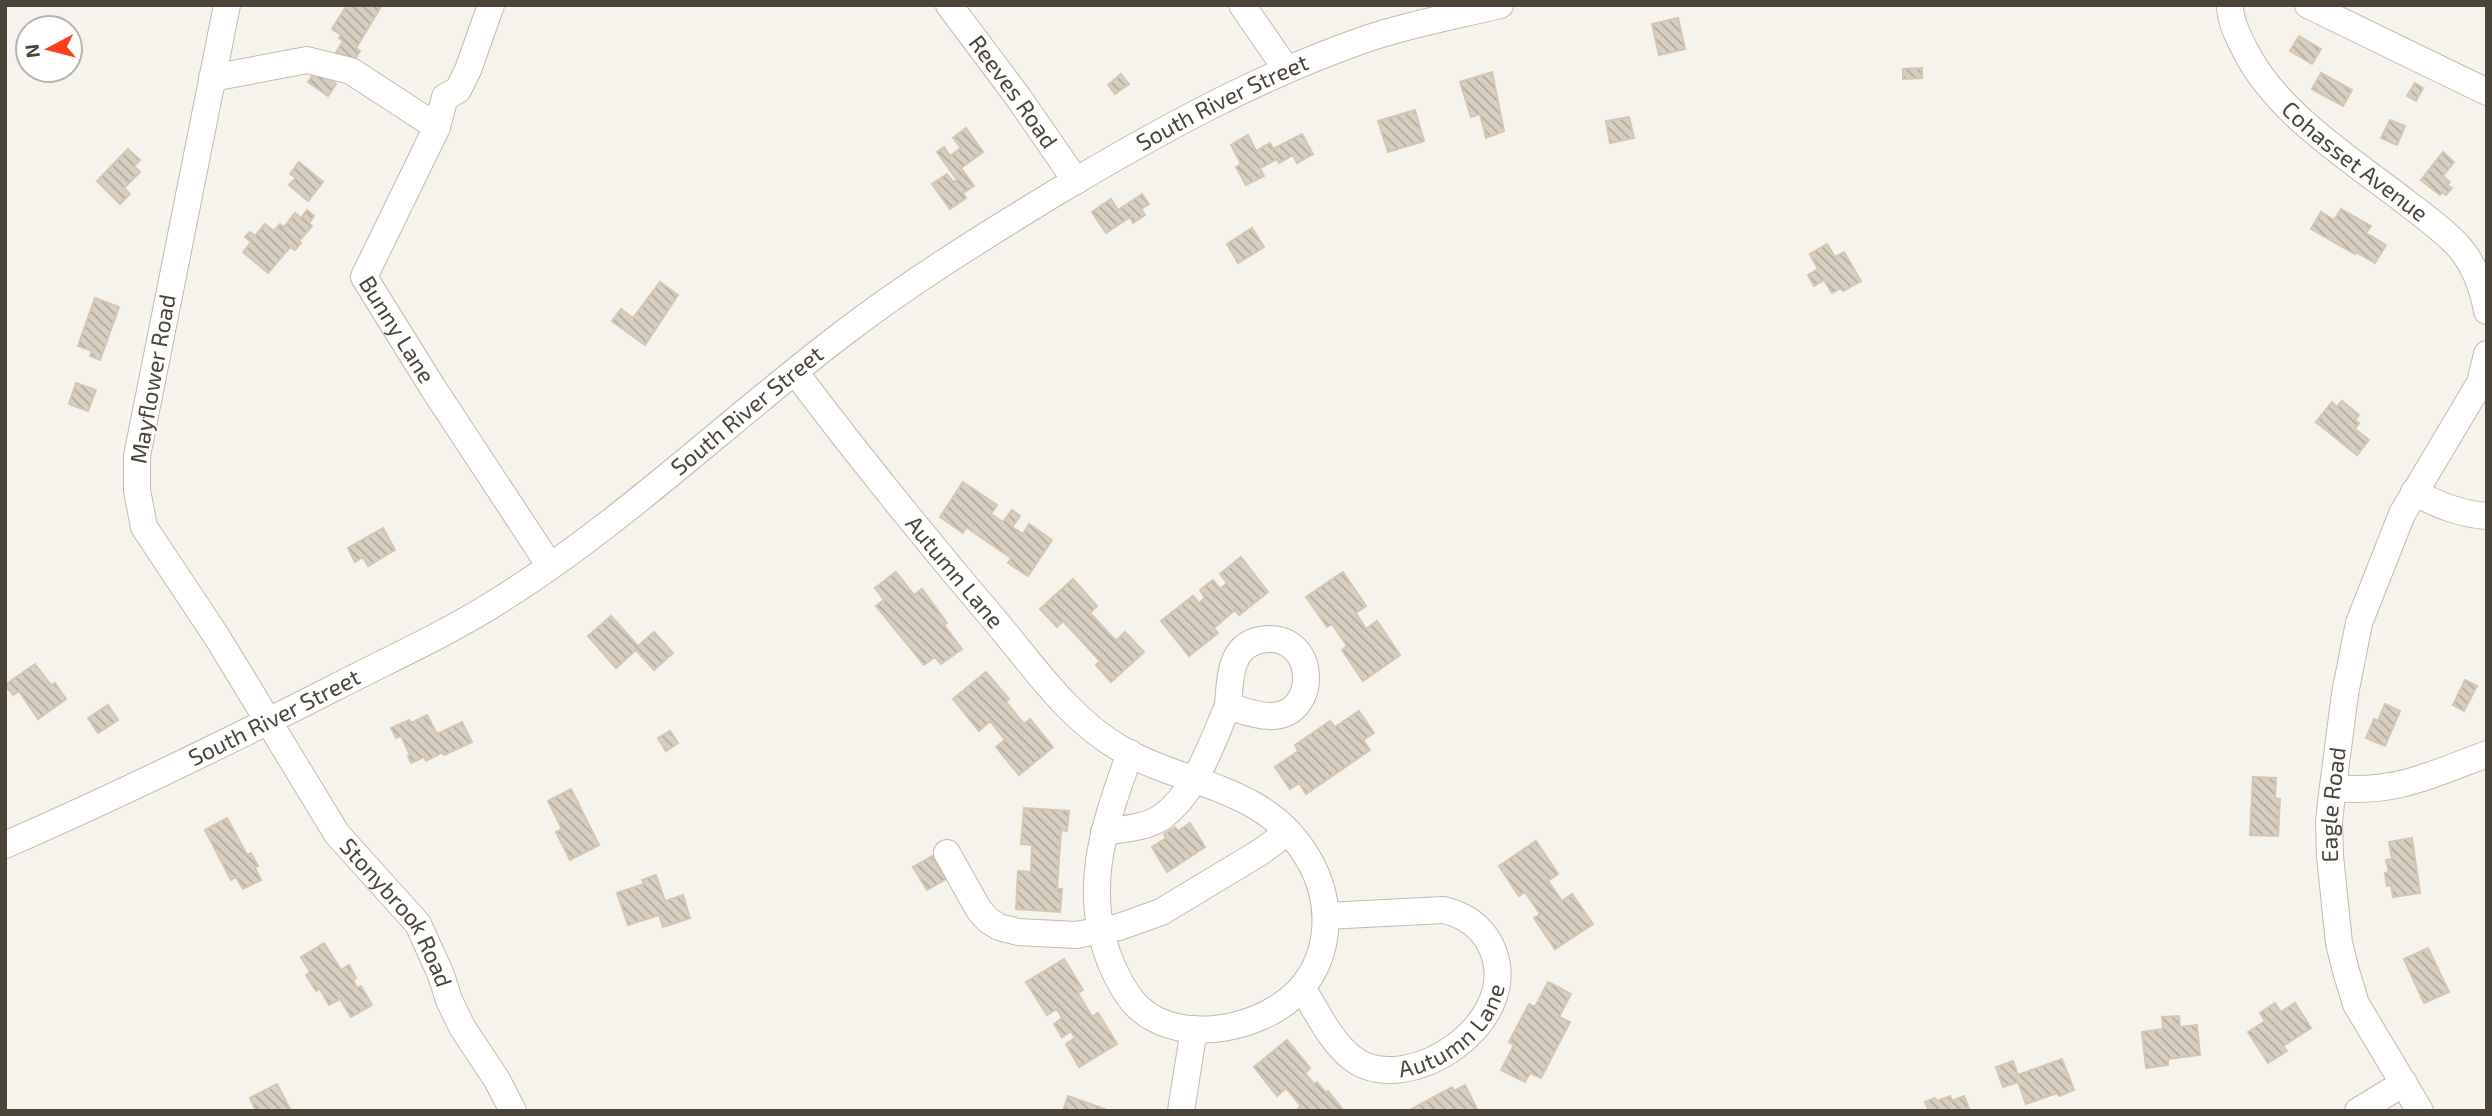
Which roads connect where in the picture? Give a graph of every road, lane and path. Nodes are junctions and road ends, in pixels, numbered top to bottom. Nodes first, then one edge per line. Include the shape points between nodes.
1 (227, 5) edge
2 (491, 5) edge
3 (949, 5) edge
4 (1242, 5) edge
5 (1500, 5) edge
6 (2230, 5) edge
7 (2308, 5) edge
8 (1398, 17) edge
9 (1287, 70) junction
10 (212, 78) junction
11 (2487, 92) edge
12 (437, 127) junction
13 (1076, 181) junction
14 (2487, 311) edge
15 (2487, 354) edge
16 (795, 372) junction
17 (2414, 492) junction
18 (2487, 516) edge
19 (550, 566) junction
20 (1228, 706) dead end
21 (269, 721) junction
22 (1130, 753) junction
23 (2487, 754) edge
24 (1195, 779) junction
25 (2333, 788) junction
26 (1104, 832) junction
27 (1288, 832) junction
28 (5, 845) edge
29 (947, 853) dead end
30 (1326, 916) junction
31 (1102, 931) junction
32 (1302, 988) junction
33 (1194, 1029) junction
34 (2404, 1083) junction
35 (513, 1111) edge
36 (1181, 1111) edge
37 (2358, 1111) edge
38 (2420, 1111) edge

1 - 10 street, Mayflower Road
2 - 12 street, Bunny Lane via 458,90 444,97
3 - 13 street, Reeves Road
4 - 9 street
5 - 8 street, South River Street
6 - 14 street, Cohasset Avenue via 2239,39 2271,88 2305,123 2459,247 2475,271
7 - 11 street
8 - 9 street, South River Street via 1367,39
9 - 13 street, South River Street via 1136,145
10 - 12 street via 307,60 351,71
10 - 21 street, Mayflower Road via 137,456 137,490 144,527
12 - 19 street, Bunny Lane via 364,277
13 - 16 street, South River Street via 890,298
15 - 17 street via 2480,383
16 - 19 street, South River Street
16 - 22 street, Autumn Lane via 878,481 1048,683 1098,734
17 - 18 street via 2436,505
17 - 25 street, Eagle Road via 2359,623
19 - 21 street, South River Street via 469,618
20 - 24 street
21 - 28 street, South River Street
21 - 35 street, Stonybrook Road via 337,834 418,924 462,1027
22 - 24 street, Autumn Lane
22 - 26 street, Autumn Lane
23 - 25 street via 2407,784 2380,789
24 - 26 street via 1161,818
24 - 27 street, Autumn Lane via 1227,790
25 - 34 street, Eagle Road via 2330,856 2339,943 2356,1004
26 - 31 street, Autumn Lane via 1096,875
27 - 30 street, Autumn Lane via 1309,859
27 - 31 street via 1161,912
29 - 31 street via 979,910 999,927 1042,935
30 - 32 street, Autumn Lane via 1320,958
30 - 32 street, Autumn Lane via 1444,910 1461,914 1488,940 1498,960 1497,994 1476,1029 1457,1045 1429,1061 1383,1070 1353,1059 1341,1048
31 - 33 street, Autumn Lane via 1112,966 1137,1007 1171,1026
32 - 33 street, Autumn Lane via 1271,1013 1253,1020
33 - 36 street
34 - 37 street
34 - 38 street, Eagle Road

